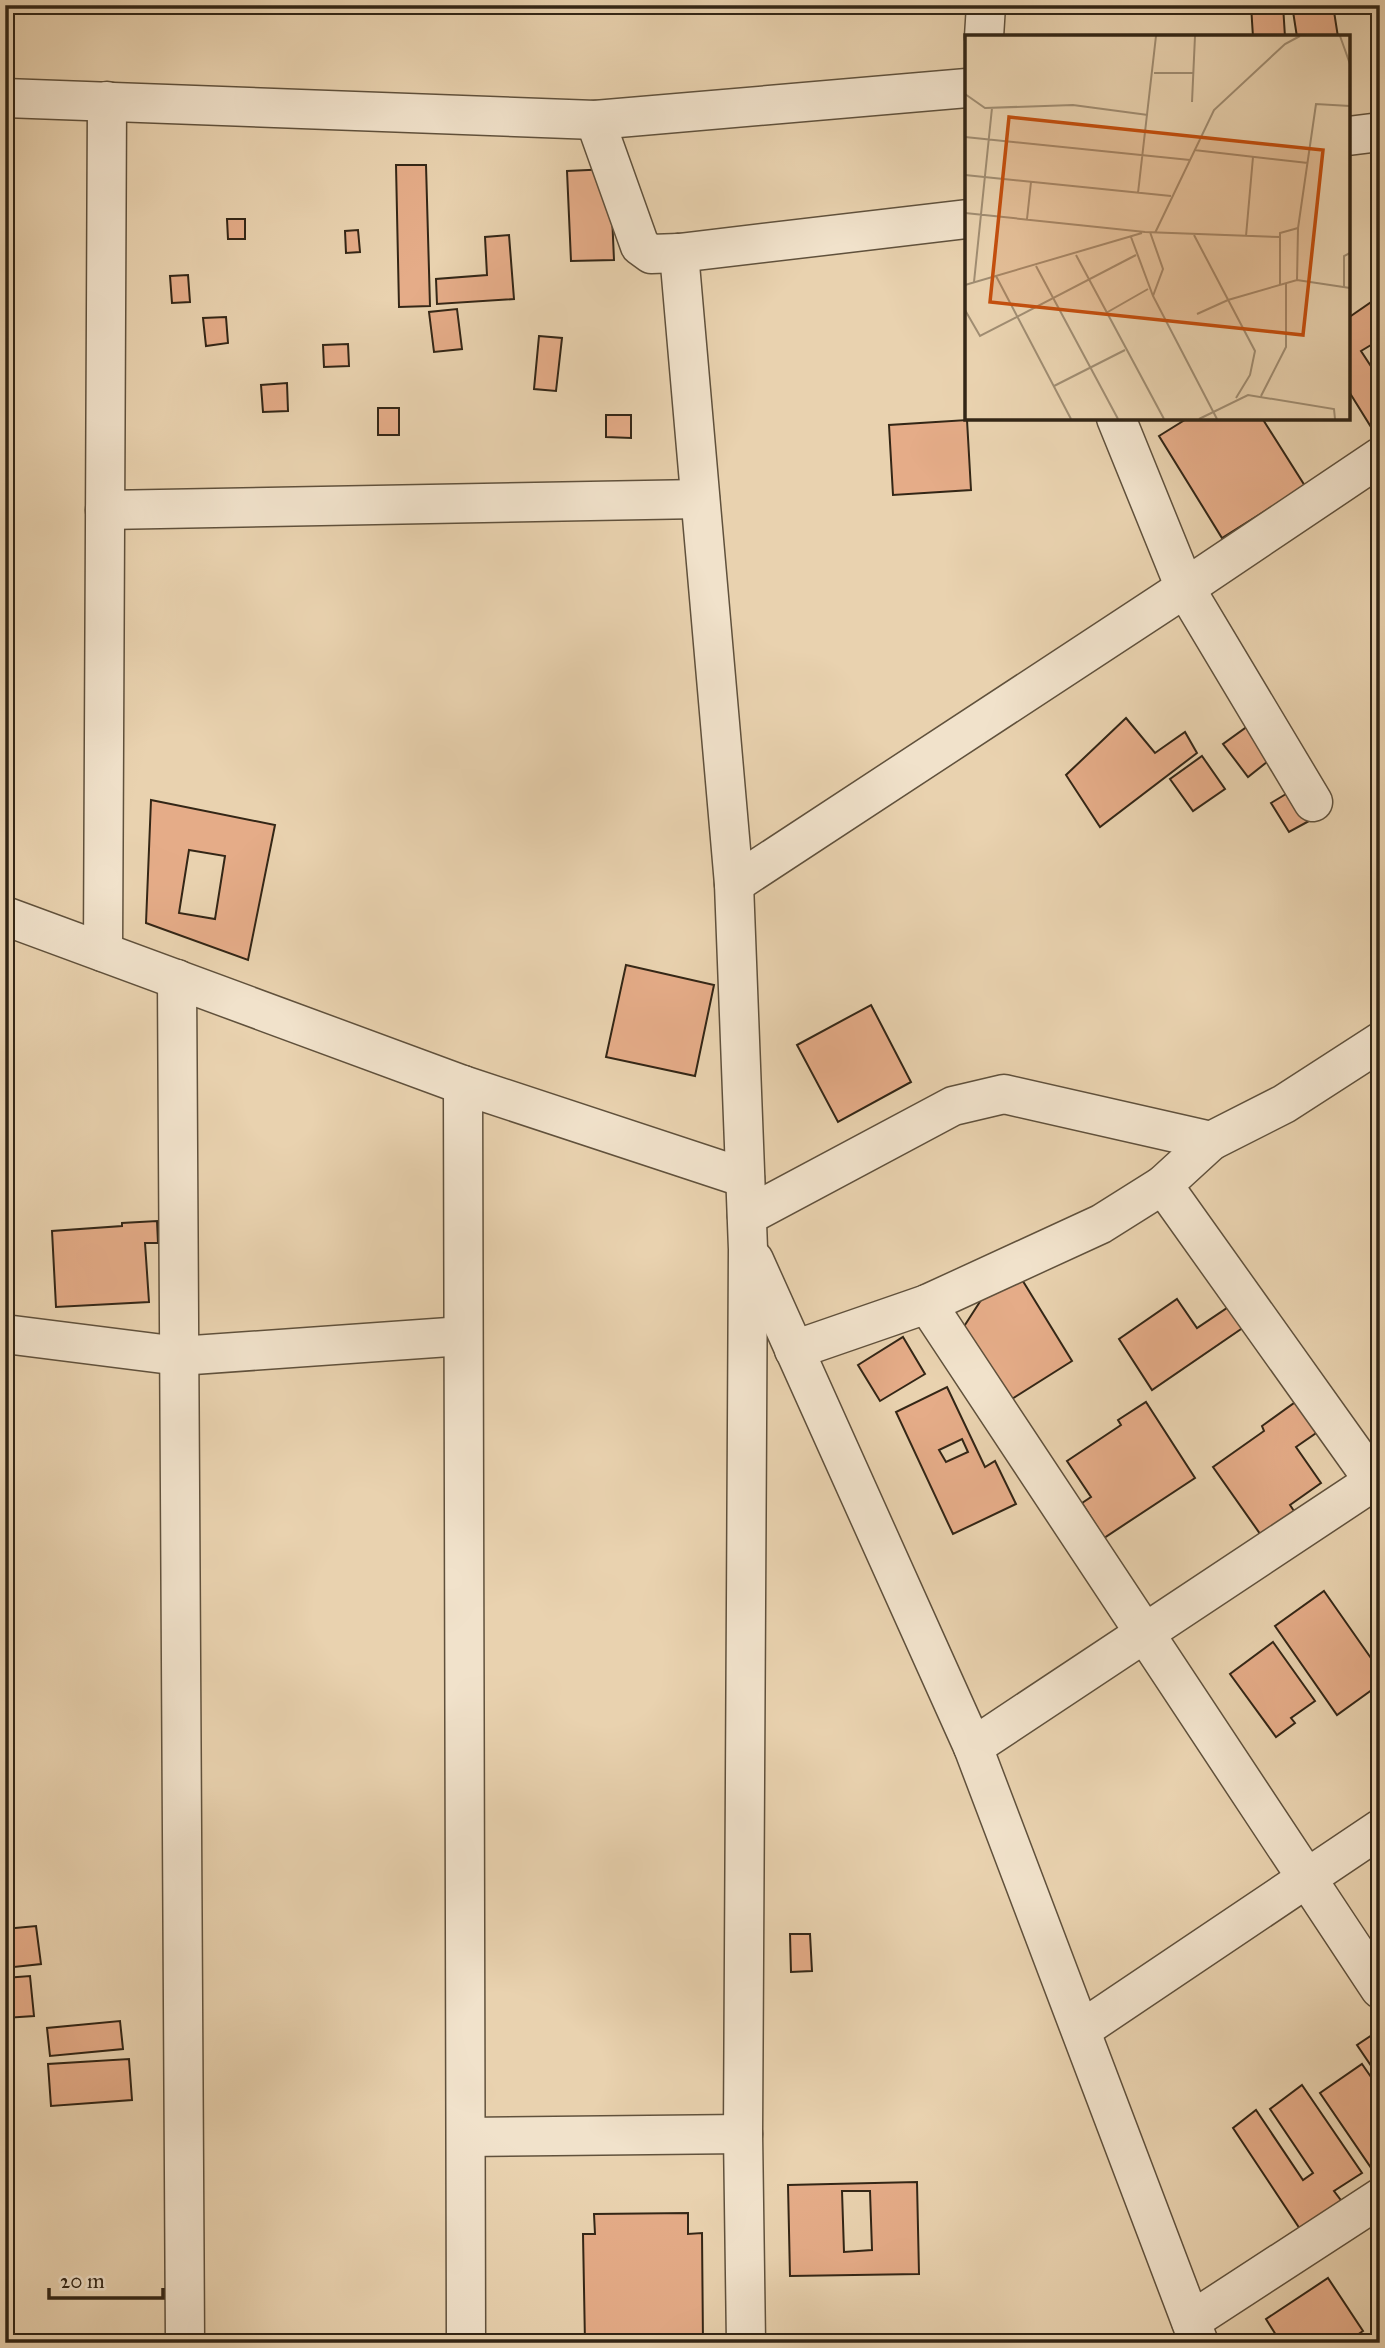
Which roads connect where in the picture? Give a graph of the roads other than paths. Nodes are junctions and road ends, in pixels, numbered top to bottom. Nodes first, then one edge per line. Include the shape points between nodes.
1 (986, 5) edge
2 (984, 35) edge
3 (965, 88) edge
4 (5, 97) edge
5 (107, 101) junction
6 (595, 120) junction
7 (1380, 132) edge
8 (1350, 136) edge
9 (965, 219) edge
10 (679, 253) junction
11 (1117, 420) edge
12 (1380, 457) edge
13 (700, 499) junction
14 (105, 510) junction
15 (1185, 588) junction
16 (1313, 802) dead end
17 (734, 884) junction
18 (5, 916) edge
19 (103, 952) junction
20 (177, 979) junction
21 (1380, 1042) edge
22 (463, 1085) junction
23 (1211, 1141) junction
24 (746, 1178) junction
25 (1163, 1185) junction
26 (748, 1233) junction
27 (927, 1304) junction
28 (5, 1334) edge
29 (463, 1336) junction
30 (794, 1350) junction
31 (179, 1356) junction
32 (1377, 1479) edge
33 (1144, 1633) junction
34 (973, 1747) junction
35 (1380, 1829) edge
36 (1307, 1878) junction
37 (1380, 1989) edge
38 (1081, 2030) junction
39 (743, 2134) junction
40 (466, 2137) junction
41 (1380, 2198) edge
42 (1195, 2332) edge
43 (185, 2343) edge
44 (466, 2343) edge
45 (746, 2343) edge

1 - 2 street
3 - 6 street
4 - 5 street
5 - 6 street
5 - 14 street
6 - 10 street via 640,246 651,254
7 - 8 street
9 - 10 street
10 - 13 street
11 - 15 street
12 - 15 street
13 - 14 street
13 - 17 street
14 - 19 street
15 - 16 street
15 - 17 street
17 - 24 street
18 - 19 street
19 - 20 street
20 - 22 street
20 - 31 street
21 - 23 street via 1284,1104
22 - 24 street
22 - 29 street
23 - 25 street
23 - 26 street via 1004,1094 953,1106
24 - 26 street
25 - 27 street via 1101,1224
25 - 32 street
26 - 30 street
26 - 39 street
27 - 30 street
27 - 33 street
28 - 31 street
29 - 31 street
29 - 40 street
30 - 34 street
31 - 43 street
32 - 33 street
33 - 34 street
33 - 36 street
34 - 38 street
35 - 36 street
36 - 37 street
36 - 38 street
38 - 42 street
39 - 40 street
39 - 45 street
40 - 44 street
41 - 42 street

